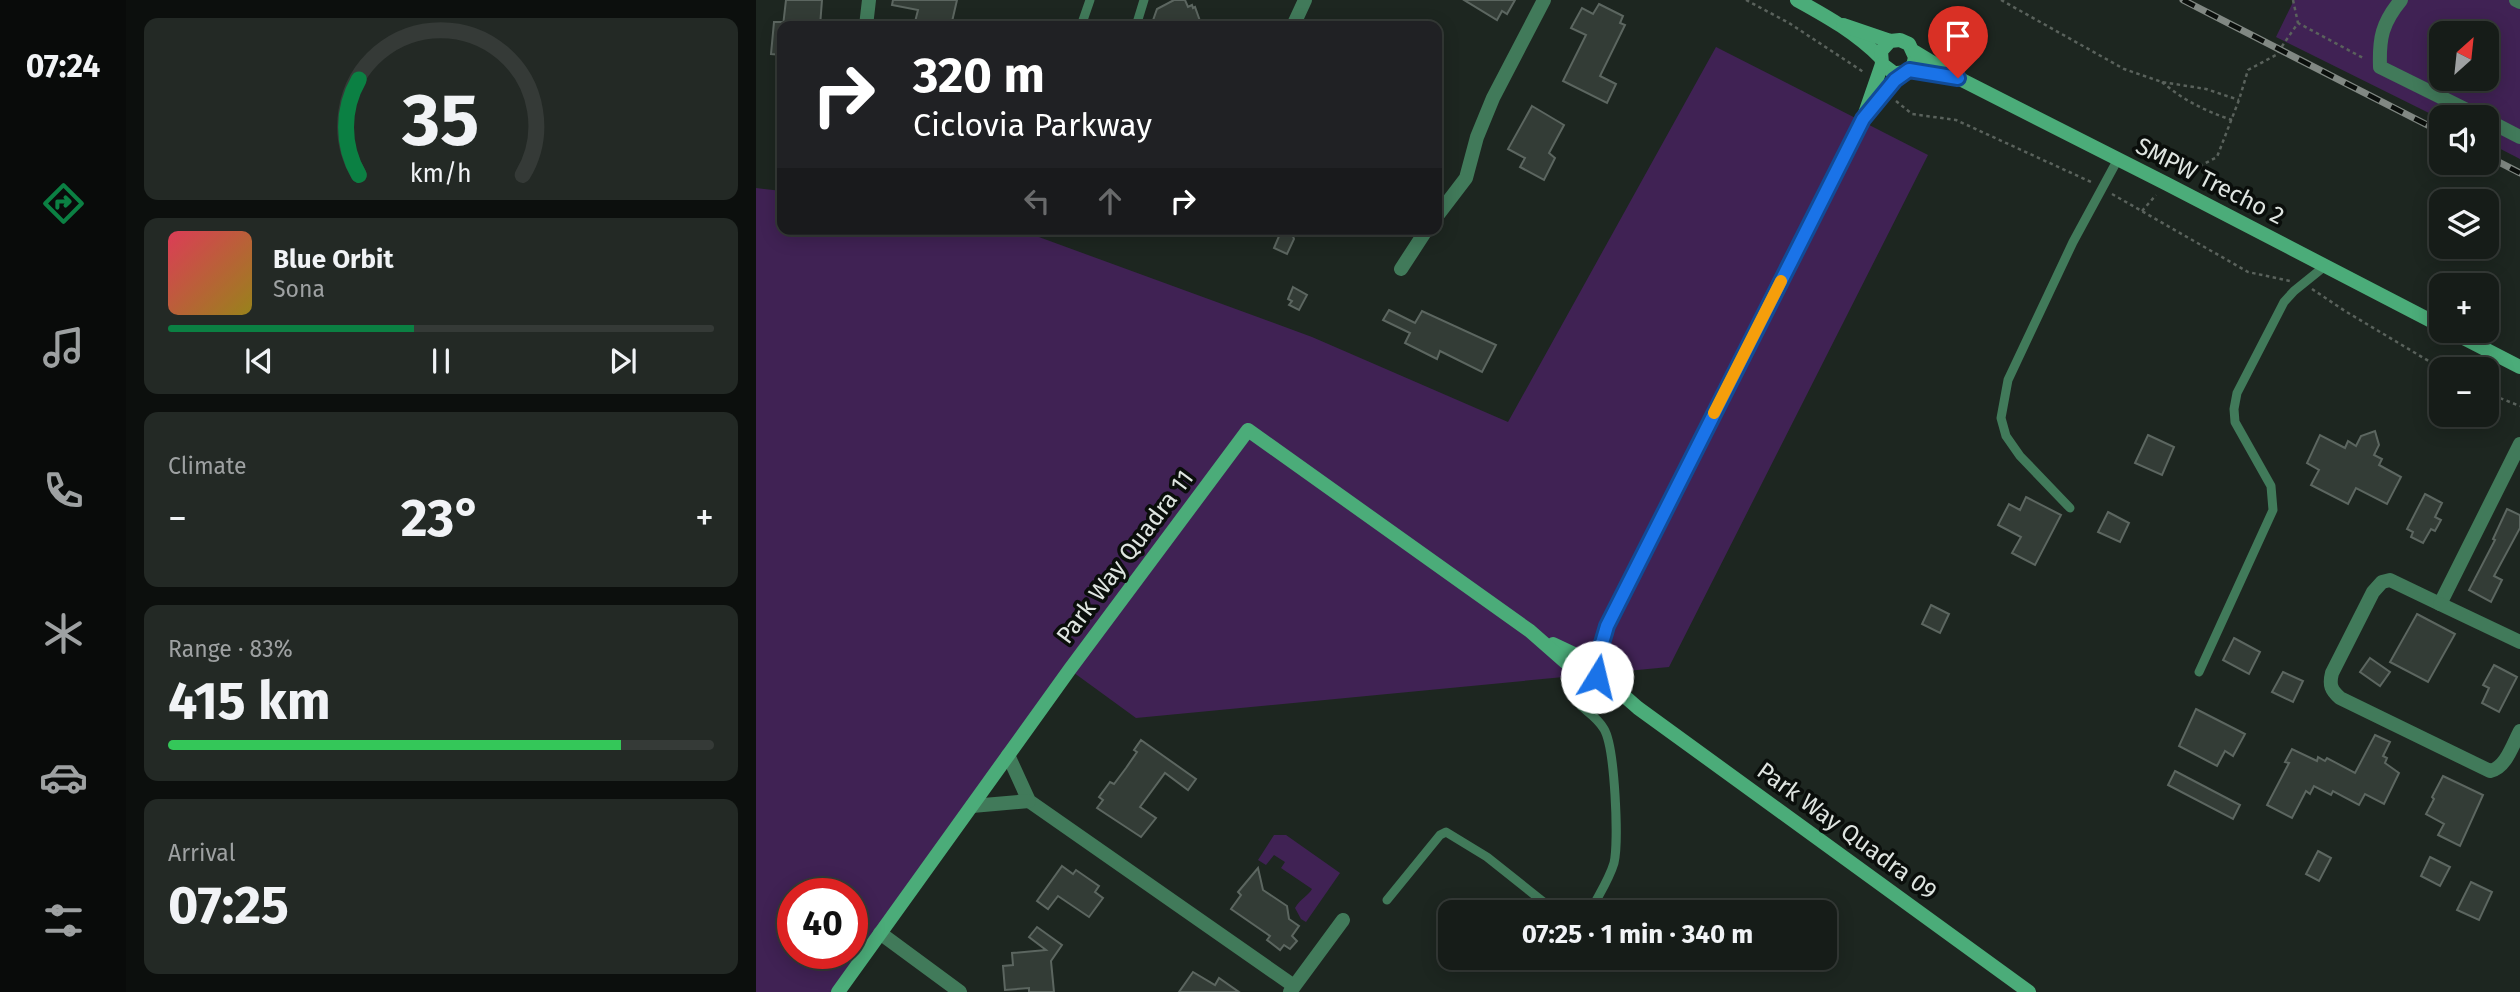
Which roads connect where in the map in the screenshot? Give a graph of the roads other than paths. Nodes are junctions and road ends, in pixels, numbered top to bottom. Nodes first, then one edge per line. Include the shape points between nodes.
1 (869, 0) edge
2 (1090, 0) edge
3 (1144, 0) edge
4 (1305, 0) edge
5 (1544, 0) edge
6 (1797, 0) edge
7 (2401, 0) edge
8 (867, 21) edge
9 (1083, 21) edge
10 (1138, 21) edge
11 (1295, 21) edge
12 (1843, 25) junction
13 (1891, 41) junction
14 (1915, 52) junction
15 (1882, 61) junction
16 (1905, 72) junction
17 (1958, 78) junction
18 (2457, 105) edge
19 (1863, 119) junction
20 (2499, 126) edge
21 (2520, 137) edge
22 (2118, 159) junction
23 (1442, 209) edge
24 (1423, 235) edge
25 (2325, 266) junction
26 (1401, 269) dead end
27 (2429, 320) edge
28 (2473, 343) edge
29 (2520, 367) edge
30 (2520, 444) edge
31 (2070, 508) dead end
32 (2440, 604) junction
33 (1607, 626) junction
34 (2520, 642) edge
35 (1576, 663) junction
36 (2199, 672) dead end
37 (1594, 674) junction
38 (2520, 732) edge
39 (1008, 755) junction
40 (1029, 801) junction
41 (972, 806) junction
42 (1387, 900) dead end
43 (1541, 900) edge
44 (1596, 900) edge
45 (1343, 920) dead end
46 (880, 933) junction
47 (1292, 989) edge
48 (838, 992) edge
49 (960, 992) edge
50 (2029, 992) edge

1 - 8 street
2 - 9 lane
3 - 10 lane
4 - 11 street
5 - 23 street via 1493,98 1466,178
6 - 12 street
7 - 18 street via 2379,42 2380,67
12 - 13 street
12 - 15 street
13 - 14 street via 1909,44
13 - 15 street via 1885,45
14 - 16 street via 1915,62
14 - 17 street
15 - 16 street via 1887,70
15 - 19 street
16 - 17 street
16 - 19 street
17 - 22 street, SMPW Trecho 2
19 - 33 street
20 - 21 street
22 - 25 street, SMPW Trecho 2
22 - 31 lane via 2008,380 2001,418 2006,436 2020,456
24 - 26 street
25 - 27 street, SMPW Trecho 2
25 - 36 lane via 2284,302 2237,393 2235,422 2272,486 2273,510
28 - 29 street
30 - 32 street
32 - 34 street
32 - 38 street via 2390,580 2382,582 2332,673 2332,691 2490,771 2502,764
33 - 35 street
33 - 37 street
35 - 37 street, Park Way Quadra 11 via 1578,678
35 - 39 street, Park Way Quadra 11 via 1248,430
35 - 44 lane via 1571,694 1604,728 1609,740 1615,806 1614,860
37 - 50 street, Park Way Quadra 09
39 - 40 street
39 - 41 street, Park Way Quadra 11
40 - 41 street
40 - 47 street
41 - 46 street, Park Way Quadra 11
42 - 43 lane via 1446,832 1487,857
45 - 47 street
46 - 48 street, Park Way Quadra 11
46 - 49 street

